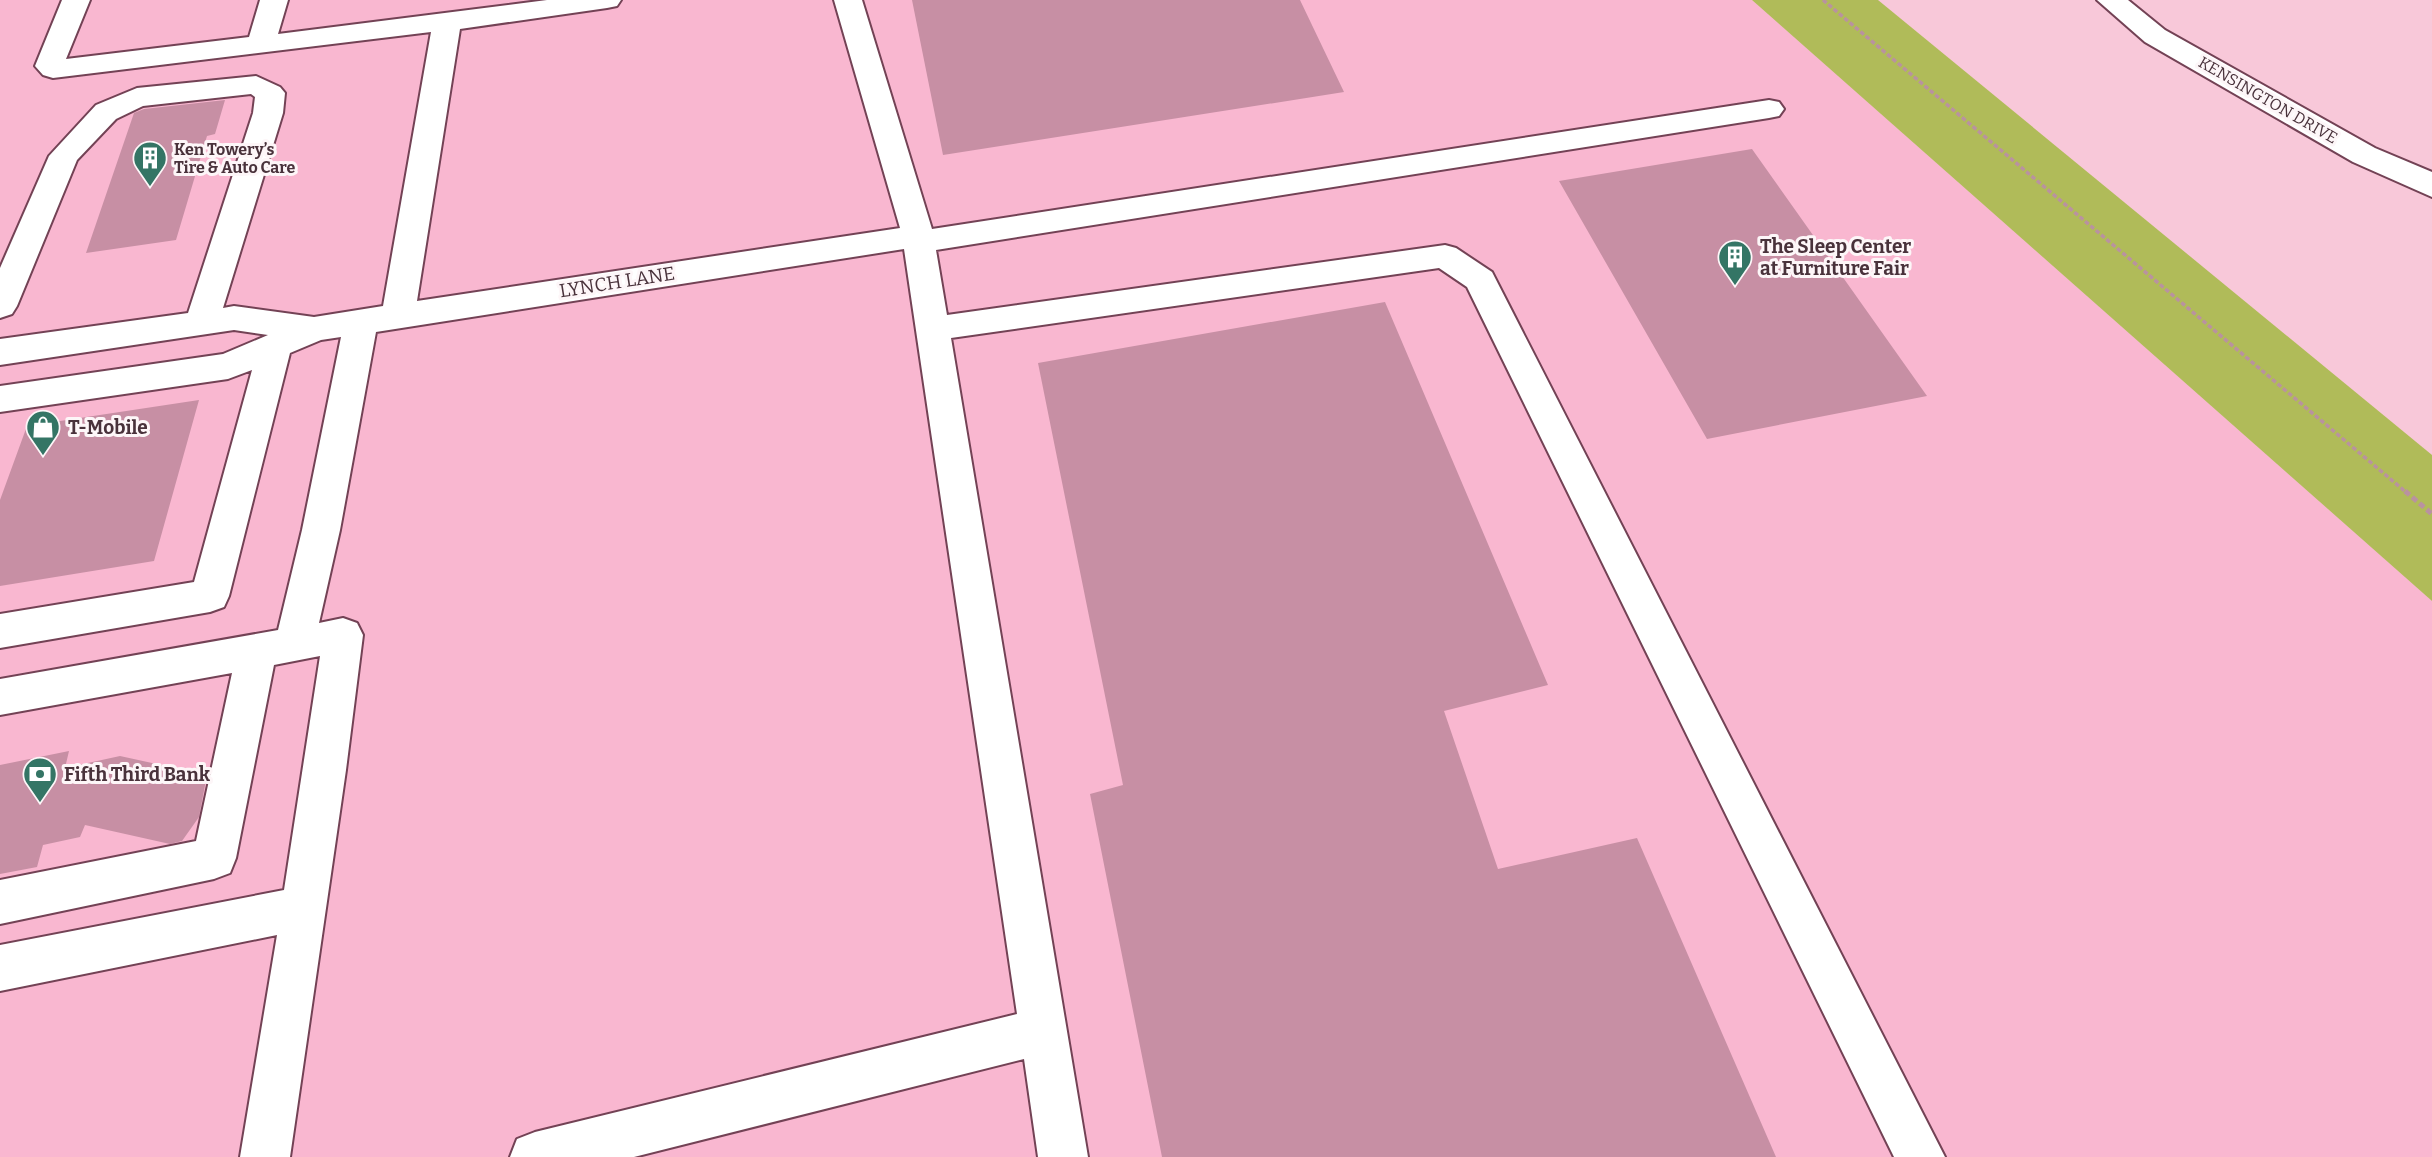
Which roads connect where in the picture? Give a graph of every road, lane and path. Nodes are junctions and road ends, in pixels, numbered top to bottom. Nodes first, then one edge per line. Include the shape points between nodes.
1 (76, 0) edge
2 (274, 0) edge
3 (607, 0) edge
4 (848, 0) edge
5 (1823, 0) edge
6 (2111, 0) edge
7 (480, 9) edge
8 (447, 22) junction
9 (261, 45) junction
10 (1769, 109) dead end
11 (2431, 184) edge
12 (918, 239) junction
13 (0, 306) edge
14 (398, 316) junction
15 (361, 322) junction
16 (201, 323) junction
17 (315, 329) junction
18 (932, 329) junction
19 (75, 341) junction
20 (275, 346) junction
21 (0, 352) edge
22 (66, 389) junction
23 (0, 399) edge
24 (2432, 514) edge
25 (0, 631) edge
26 (275, 647) junction
27 (0, 697) edge
28 (0, 902) edge
29 (302, 908) junction
30 (0, 968) edge
31 (1043, 1031) junction
32 (265, 1157) edge
33 (535, 1157) edge
34 (1063, 1157) edge
35 (1920, 1157) edge

1 - 9 street via 49,66 53,69
2 - 9 street
3 - 7 street
4 - 12 street
5 - 24 path
6 - 11 street, KENSINGTON DRIVE via 2167,43 2364,155
7 - 8 street
8 - 9 street via 362,21
8 - 14 street
10 - 12 street, LYNCH LANE
12 - 14 street, LYNCH LANE
12 - 18 street
13 - 16 street via 64,156 106,112 137,97 256,85 270,93 268,113
14 - 15 street, LYNCH LANE
15 - 17 street, LYNCH LANE
15 - 26 street via 321,530
16 - 17 street, LYNCH LANE via 234,318
16 - 19 street, LYNCH LANE
17 - 20 street, LYNCH LANE
18 - 31 street
18 - 35 street via 1445,256 1480,280
19 - 21 street, LYNCH LANE
19 - 22 street
20 - 22 street, LYNCH LANE via 228,366
20 - 25 street via 210,596
22 - 23 street, LYNCH LANE
26 - 27 street
26 - 28 street via 214,858
26 - 29 street via 343,635
29 - 30 street
29 - 32 street
31 - 33 street
31 - 34 street

